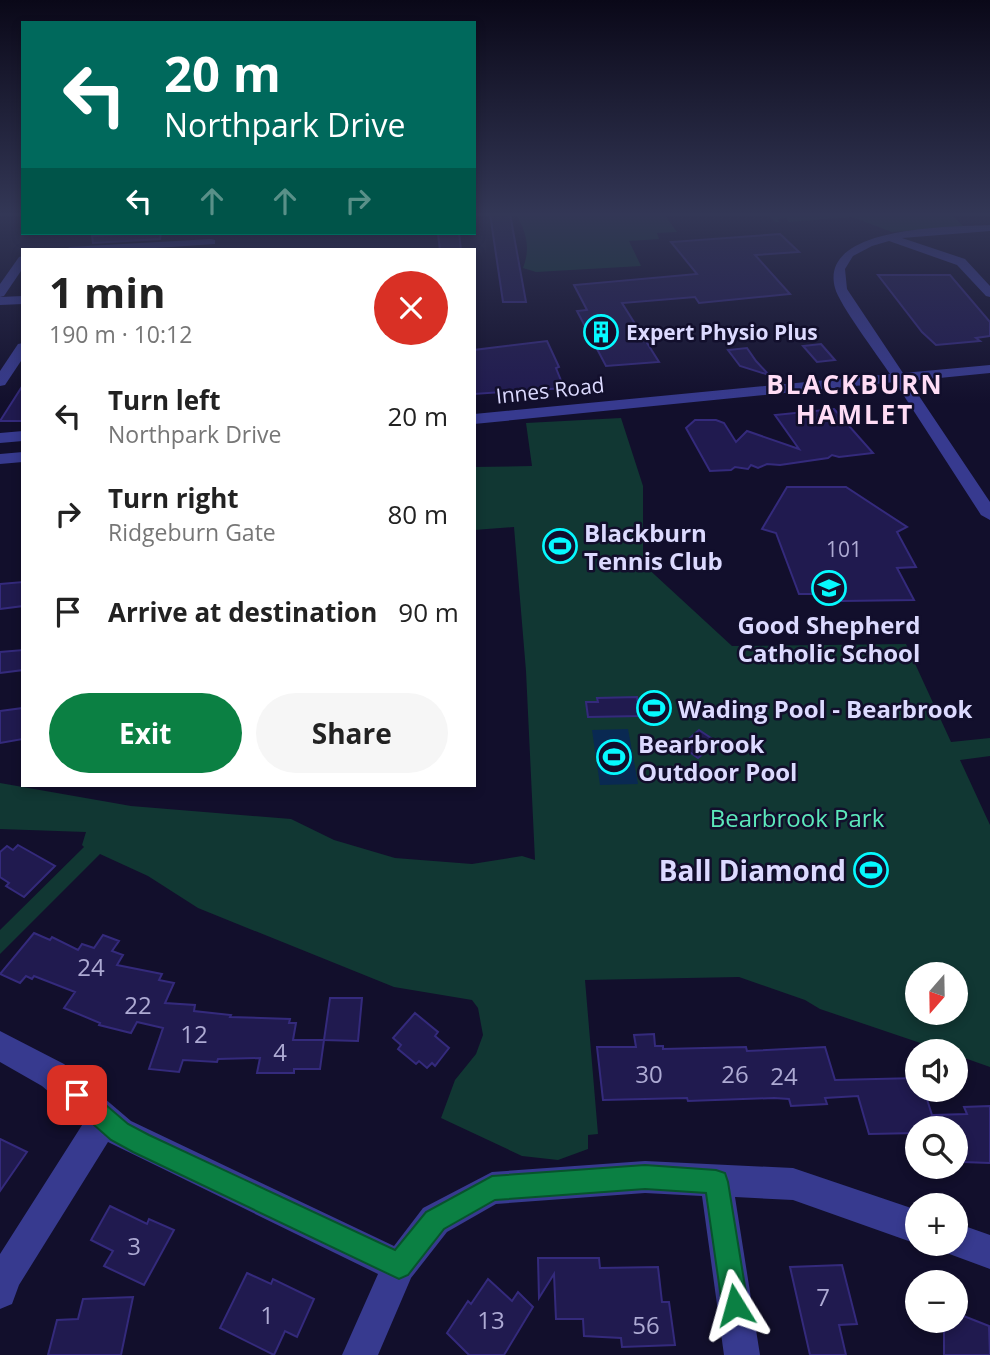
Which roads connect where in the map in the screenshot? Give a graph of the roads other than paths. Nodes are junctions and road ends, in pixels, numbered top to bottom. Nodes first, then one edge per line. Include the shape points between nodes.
1 (11, 277) edge
2 (837, 277) edge
3 (975, 277) edge
4 (0, 293) edge
5 (990, 293) edge
6 (21, 300) edge
7 (0, 302) edge
8 (21, 349) edge
9 (990, 369) edge
10 (900, 377) junction
11 (0, 382) edge
12 (630, 402) junction
13 (476, 412) edge
14 (476, 419) edge
15 (21, 436) edge
16 (0, 438) edge
17 (21, 457) edge
18 (0, 459) edge
19 (990, 515) edge
20 (0, 1046) edge
21 (104, 1119) junction
22 (716, 1182) junction
23 (905, 1223) edge
24 (968, 1244) edge
25 (990, 1252) edge
26 (399, 1266) junction
27 (0, 1292) edge
28 (359, 1355) edge
29 (742, 1355) edge

1 - 4 street
2 - 10 street
3 - 5 street
6 - 7 street
8 - 11 street
9 - 10 street, Innes Road
10 - 12 street, Innes Road
10 - 19 street
12 - 13 street, Innes Road
12 - 14 street, Innes Road
15 - 16 street
17 - 18 street
20 - 21 street via 53,1075
21 - 26 street via 141,1144
21 - 27 street
22 - 23 street via 793,1184
22 - 26 street via 645,1177 492,1188 435,1220
22 - 29 street
24 - 25 street
26 - 28 street

